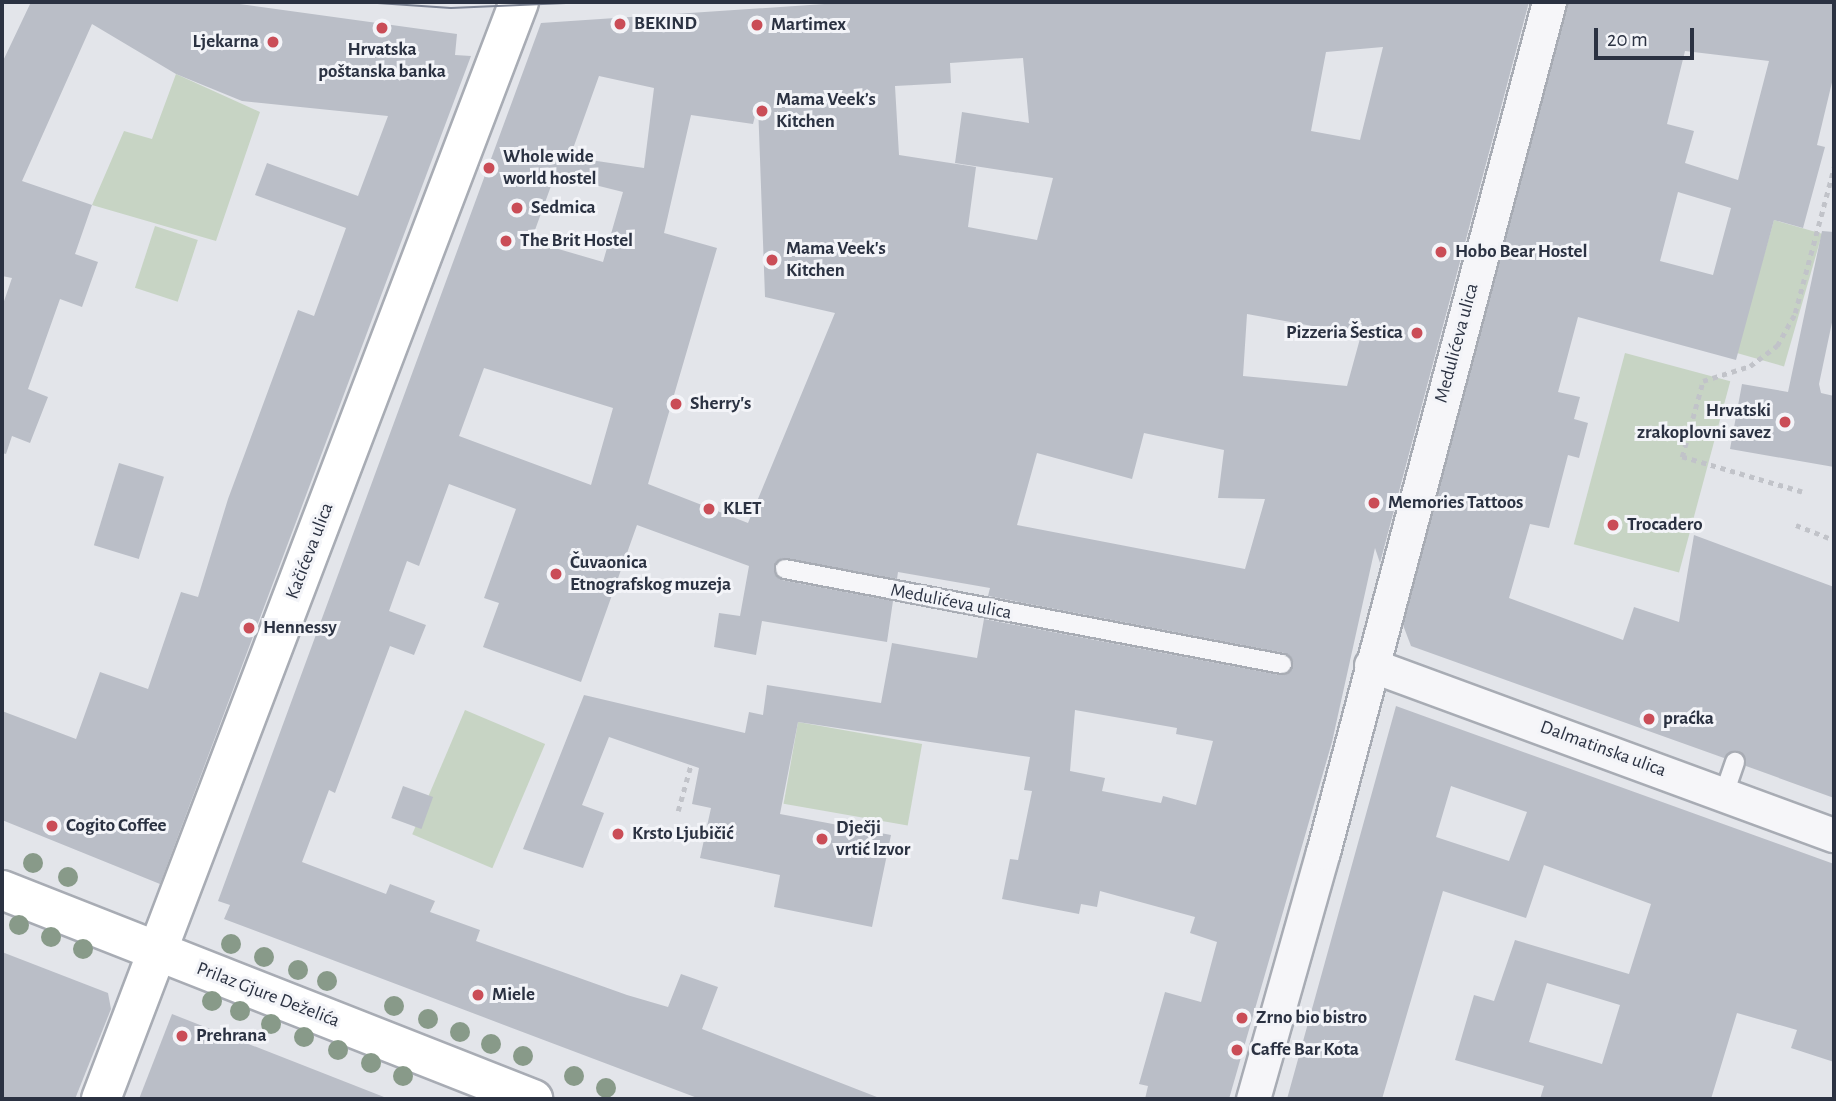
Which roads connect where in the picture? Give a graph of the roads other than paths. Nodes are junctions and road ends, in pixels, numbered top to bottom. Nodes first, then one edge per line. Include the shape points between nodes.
1 (519, 2) edge
2 (1549, 2) edge
3 (785, 569) dead end
4 (1282, 664) dead end
5 (1361, 676) junction
6 (1735, 762) dead end
7 (1724, 794) junction
8 (1834, 835) edge
9 (2, 890) edge
10 (158, 951) junction
11 (101, 1099) edge
12 (534, 1099) edge
13 (1253, 1099) edge

1 - 10 street, Kačićeva ulica
2 - 5 street, Medulićeva ulica
3 - 4 lane, Medulićeva ulica
5 - 7 street, Dalmatinska ulica
5 - 13 street, Medulićeva ulica
6 - 7 lane
7 - 8 street, Dalmatinska ulica
9 - 10 street, Prilaz Gjure Deželića
10 - 11 street, Kačićeva ulica
10 - 12 street, Prilaz Gjure Deželića

